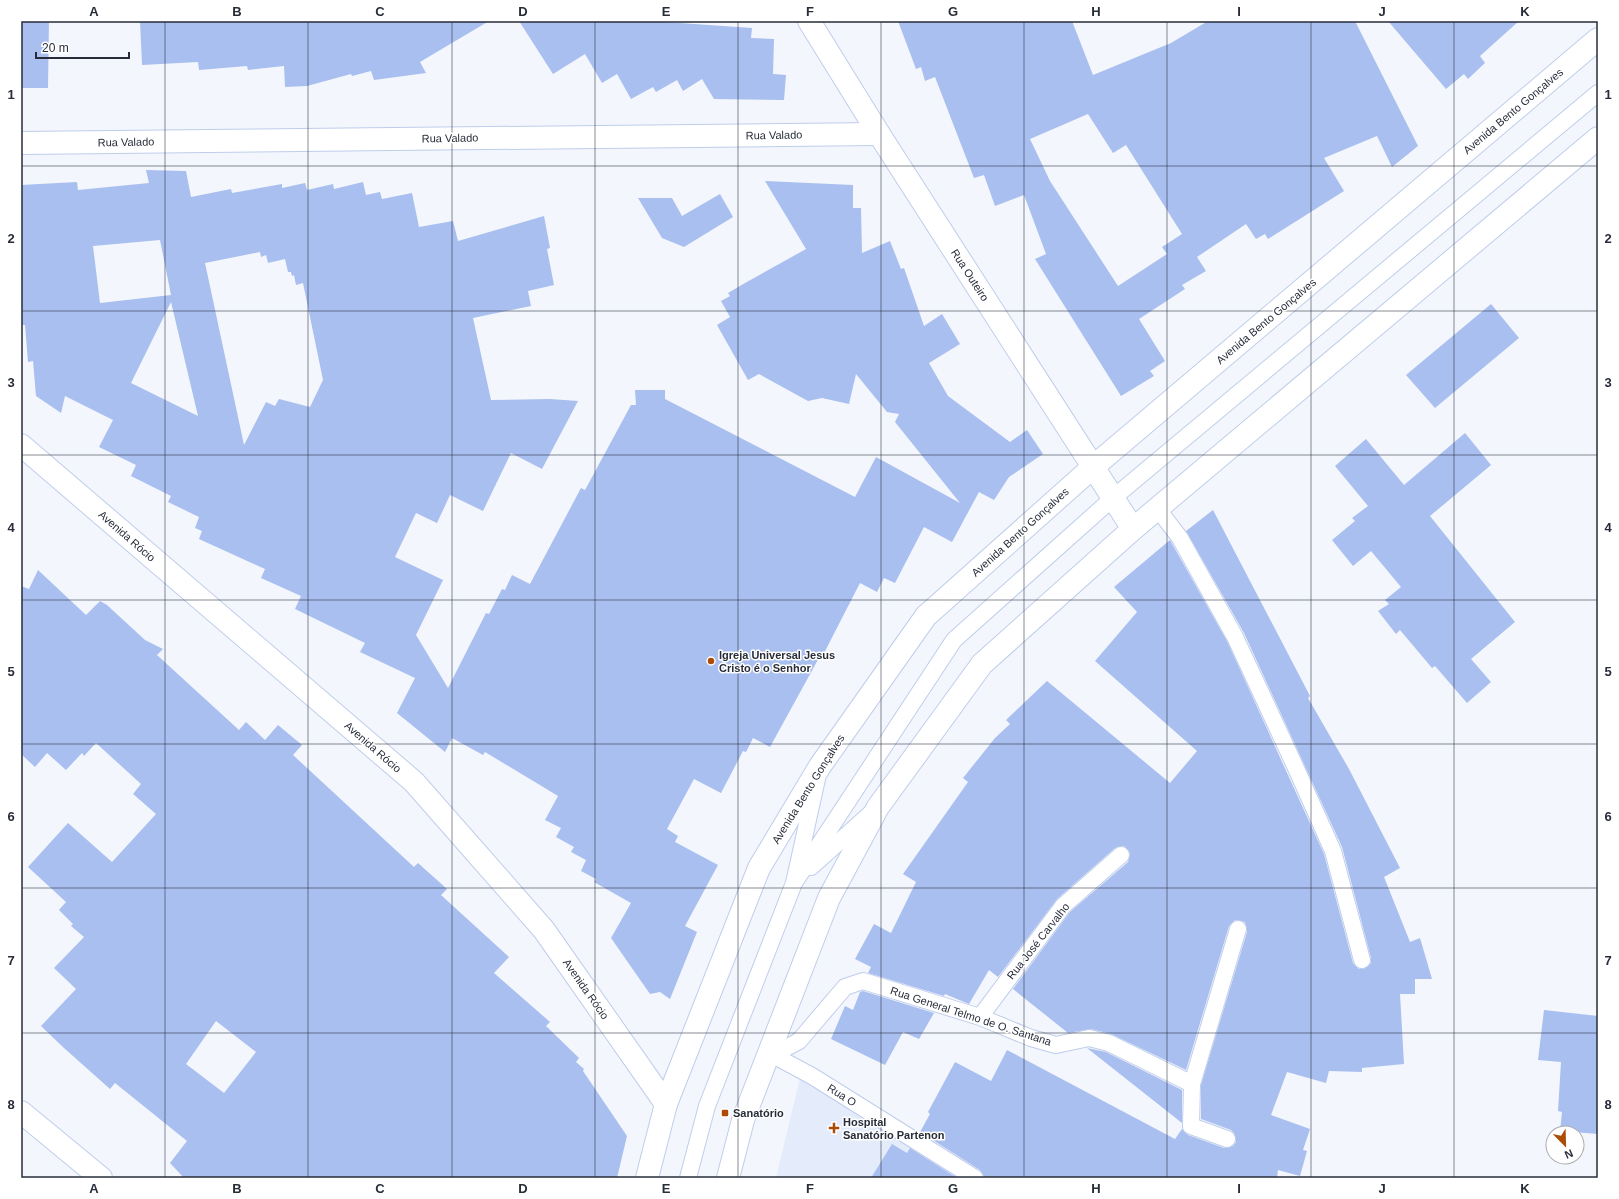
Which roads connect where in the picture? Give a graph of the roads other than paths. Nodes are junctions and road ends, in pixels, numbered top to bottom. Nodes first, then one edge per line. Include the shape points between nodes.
1 (809, 21) edge
2 (1598, 39) edge
3 (1598, 93) edge
4 (879, 134) junction
5 (1598, 138) edge
6 (21, 143) edge
7 (21, 445) edge
8 (1093, 467) junction
9 (1113, 498) junction
10 (1157, 508) junction
11 (1132, 528) junction
12 (820, 766) junction
13 (878, 807) junction
14 (1121, 855) dead end
15 (794, 883) junction
16 (1238, 929) dead end
17 (1362, 960) dead end
18 (980, 1017) junction
19 (769, 1053) junction
20 (1192, 1084) junction
21 (666, 1104) junction
22 (21, 1112) edge
23 (1227, 1140) dead end
24 (101, 1178) edge
25 (647, 1178) edge
26 (688, 1178) edge
27 (728, 1178) edge
28 (975, 1178) edge

1 - 4 main road, Rua Outeiro
2 - 8 main road, Avenida Bento Gonçalves
3 - 9 lane
4 - 6 main road, Rua Valado
4 - 8 main road, Rua Outeiro
5 - 10 main road
7 - 21 main road, Avenida Rócio via 414,782 544,930
8 - 9 main road, Rua Outeiro
8 - 12 main road, Avenida Bento Gonçalves via 926,616
9 - 11 main road, Rua Outeiro
9 - 15 lane via 954,640
10 - 11 main road
10 - 17 lane via 1180,538 1235,637 1295,766 1333,851
11 - 13 main road via 982,664
12 - 15 lane
12 - 21 main road, Avenida Bento Gonçalves via 759,868
13 - 15 lane
13 - 19 main road via 829,898
14 - 18 lane, Rua José Carvalho via 1064,906
15 - 26 lane via 707,1106
16 - 20 lane
18 - 19 lane, Rua General Telmo de O. Santana via 863,981 845,987 799,1041
18 - 20 lane, Rua General Telmo de O. Santana via 1031,1038 1056,1045 1089,1038 1109,1043
19 - 27 main road via 743,1120
19 - 28 lane, Rua O via 812,1076
20 - 23 lane via 1190,1126
21 - 25 main road, Avenida Bento Gonçalves
22 - 24 main road

